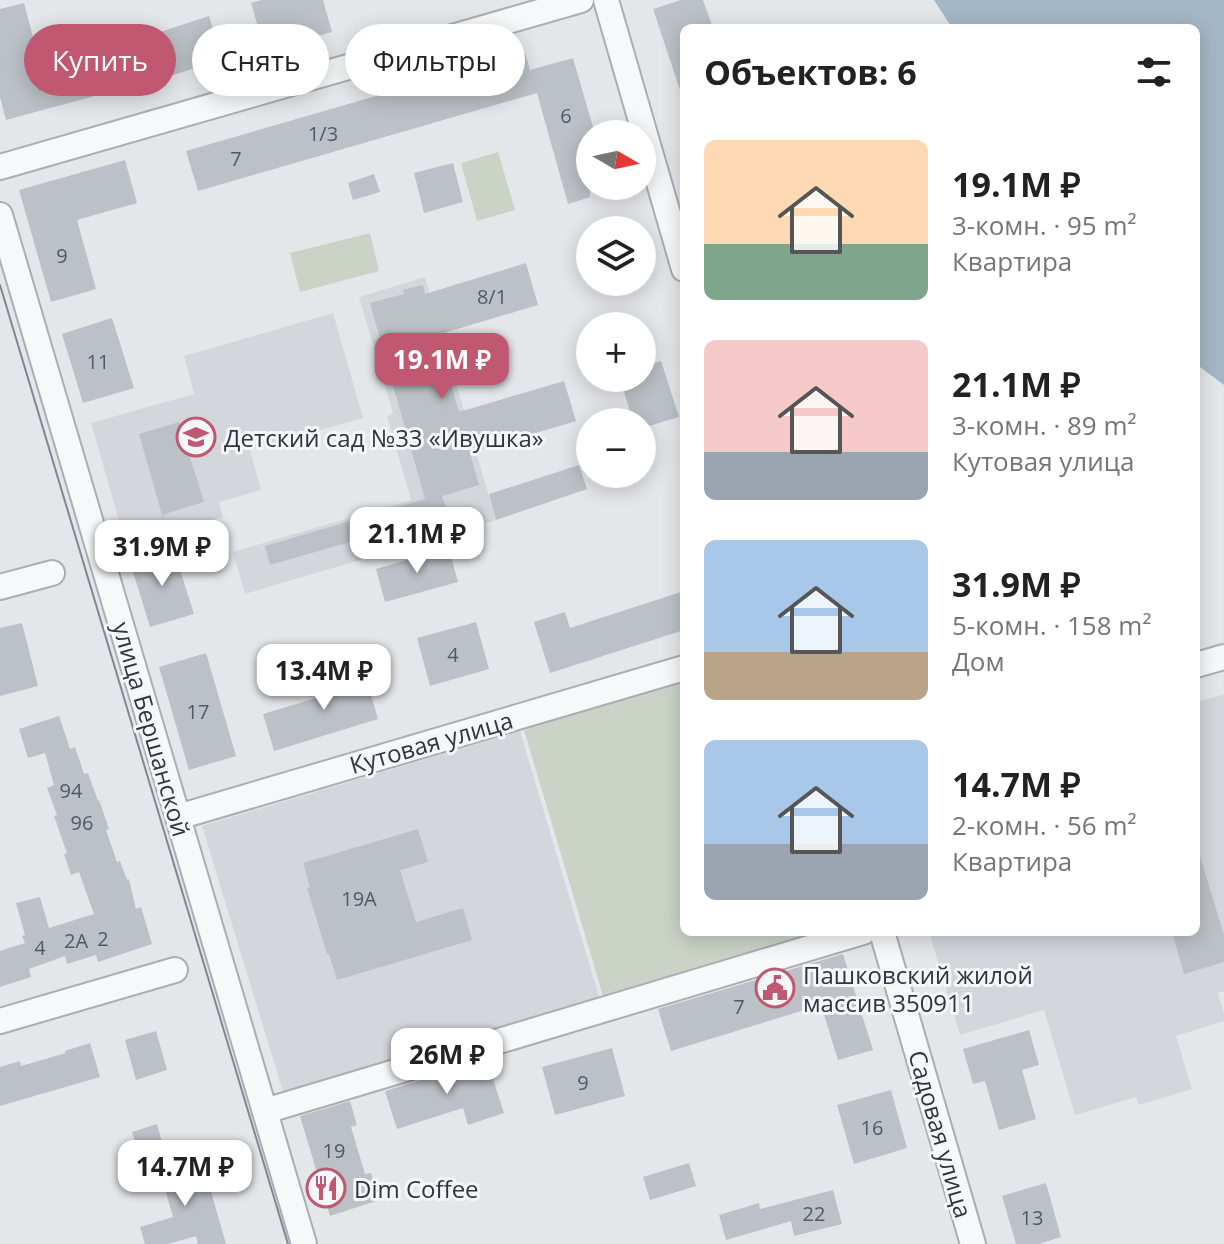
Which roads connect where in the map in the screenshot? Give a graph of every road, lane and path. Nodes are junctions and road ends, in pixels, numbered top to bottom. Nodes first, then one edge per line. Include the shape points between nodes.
1 (581, 0) edge
2 (606, 0) edge
3 (0, 167) edge
4 (0, 215) edge
5 (680, 255) edge
6 (52, 573) dead end
7 (0, 587) edge
8 (1224, 657) edge
9 (1200, 664) edge
10 (680, 669) edge
11 (178, 817) junction
12 (850, 936) edge
13 (883, 936) edge
14 (175, 970) dead end
15 (0, 1021) edge
16 (265, 1111) junction
17 (304, 1244) edge
18 (973, 1244) edge

1 - 3 street
2 - 5 street
4 - 11 street, улица Бершанской
6 - 7 street
8 - 9 street
10 - 11 street, Кутовая улица
11 - 16 street, улица Бершанской
12 - 16 street
13 - 18 street, Садовая улица
14 - 15 street
16 - 17 street, улица Бершанской

